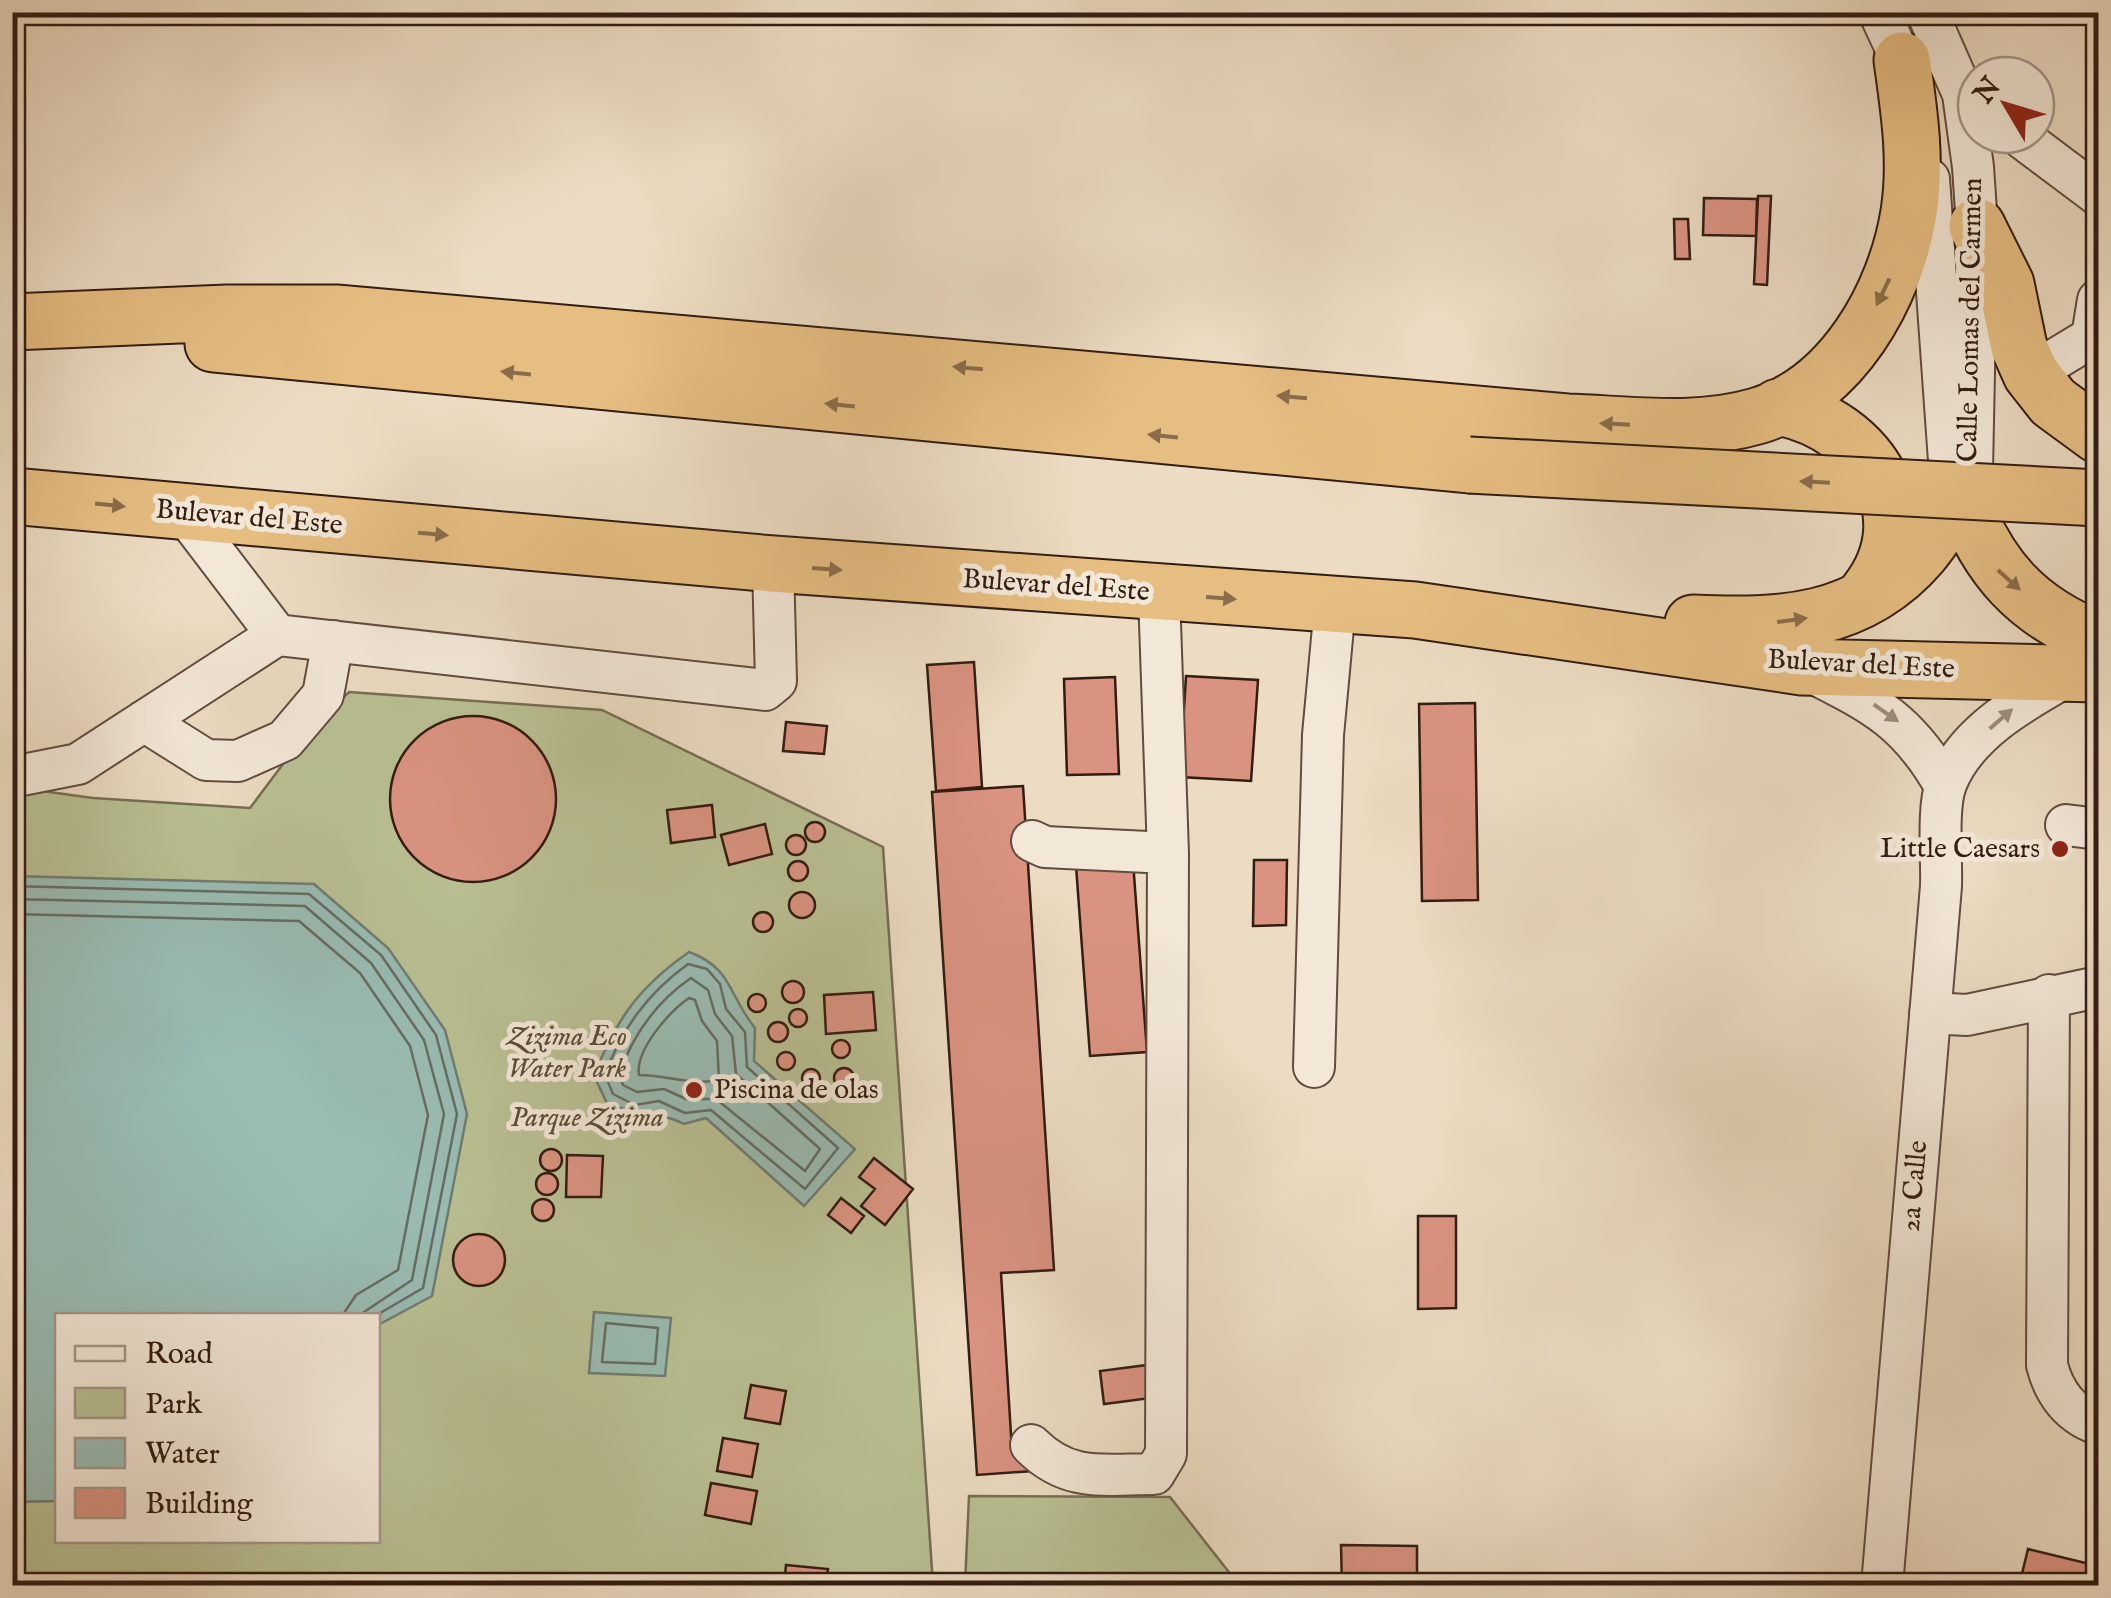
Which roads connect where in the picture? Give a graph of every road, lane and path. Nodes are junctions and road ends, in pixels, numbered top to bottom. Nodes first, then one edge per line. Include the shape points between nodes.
1 (1927, 12) edge
2 (1890, 36) edge
3 (1956, 72) edge
4 (1973, 155) edge
5 (2045, 155) edge
6 (2098, 195) edge
7 (1977, 226) junction
8 (12, 323) edge
9 (2096, 325) edge
10 (2031, 374) junction
11 (1778, 406) junction
12 (2098, 435) edge
13 (12, 496) edge
14 (1962, 497) junction
15 (2098, 498) edge
16 (184, 512) junction
17 (773, 564) junction
18 (1159, 594) junction
19 (1334, 606) junction
20 (1856, 606) junction
21 (1416, 610) junction
22 (277, 635) junction
23 (333, 642) junction
24 (2091, 662) edge
25 (1802, 667) junction
26 (144, 722) junction
27 (12, 777) edge
28 (1945, 786) junction
29 (1032, 841) dead end
30 (1168, 854) junction
31 (2098, 987) edge
32 (2048, 995) junction
33 (1930, 1013) junction
34 (1314, 1067) dead end
35 (2098, 1424) edge
36 (1031, 1446) dead end
37 (1882, 1586) edge

1 - 3 street, Calle Lomas del Carmen
2 -> 11 highway via 1913,152 1897,262 1866,324 1826,377
2 - 14 street, Calle Lomas del Carmen via 1924,109 1949,461
4 - 7 street, Calle Lomas del Carmen
5 - 6 street
7 - 10 highway via 2006,284
7 - 14 street, Calle Lomas del Carmen via 1973,466
11 -> 8 highway via 1700,425 1567,422 336,314 226,312
15 -> 8 highway, bridge via 1470,466
9 - 10 street
10 - 12 highway via 2053,402
11 - 20 highway via 1831,423 1864,451 1883,483 1890,520 1886,554
13 -> 16 highway, Bulevar del Este
14 - 20 highway via 1922,552
14 -> 24 highway via 1981,546 2006,580 2048,612
16 -> 17 highway, Bulevar del Este
16 - 22 street
17 -> 18 highway, Bulevar del Este
17 - 23 street via 776,681 765,690
18 -> 19 highway, Bulevar del Este
18 - 30 street
19 - 21 highway, Bulevar del Este
19 - 34 street via 1323,735
21 -> 20 highway via 1724,624 1810,618
21 - 25 highway, Bulevar del Este
22 - 23 street
22 - 26 street
23 - 26 street via 323,695 285,740 238,762 206,760
24 - 25 highway, Bulevar del Este
28 -> 24 street via 1993,725
25 -> 28 street via 1896,719
26 - 27 street via 78,764
28 - 33 street, 2a Calle
29 - 30 street
30 - 36 street via 1166,1454 1154,1474 1074,1474
31 - 32 street
32 - 33 street via 1967,1014
32 - 35 street via 2047,1366 2068,1407
33 - 37 street, 2a Calle

